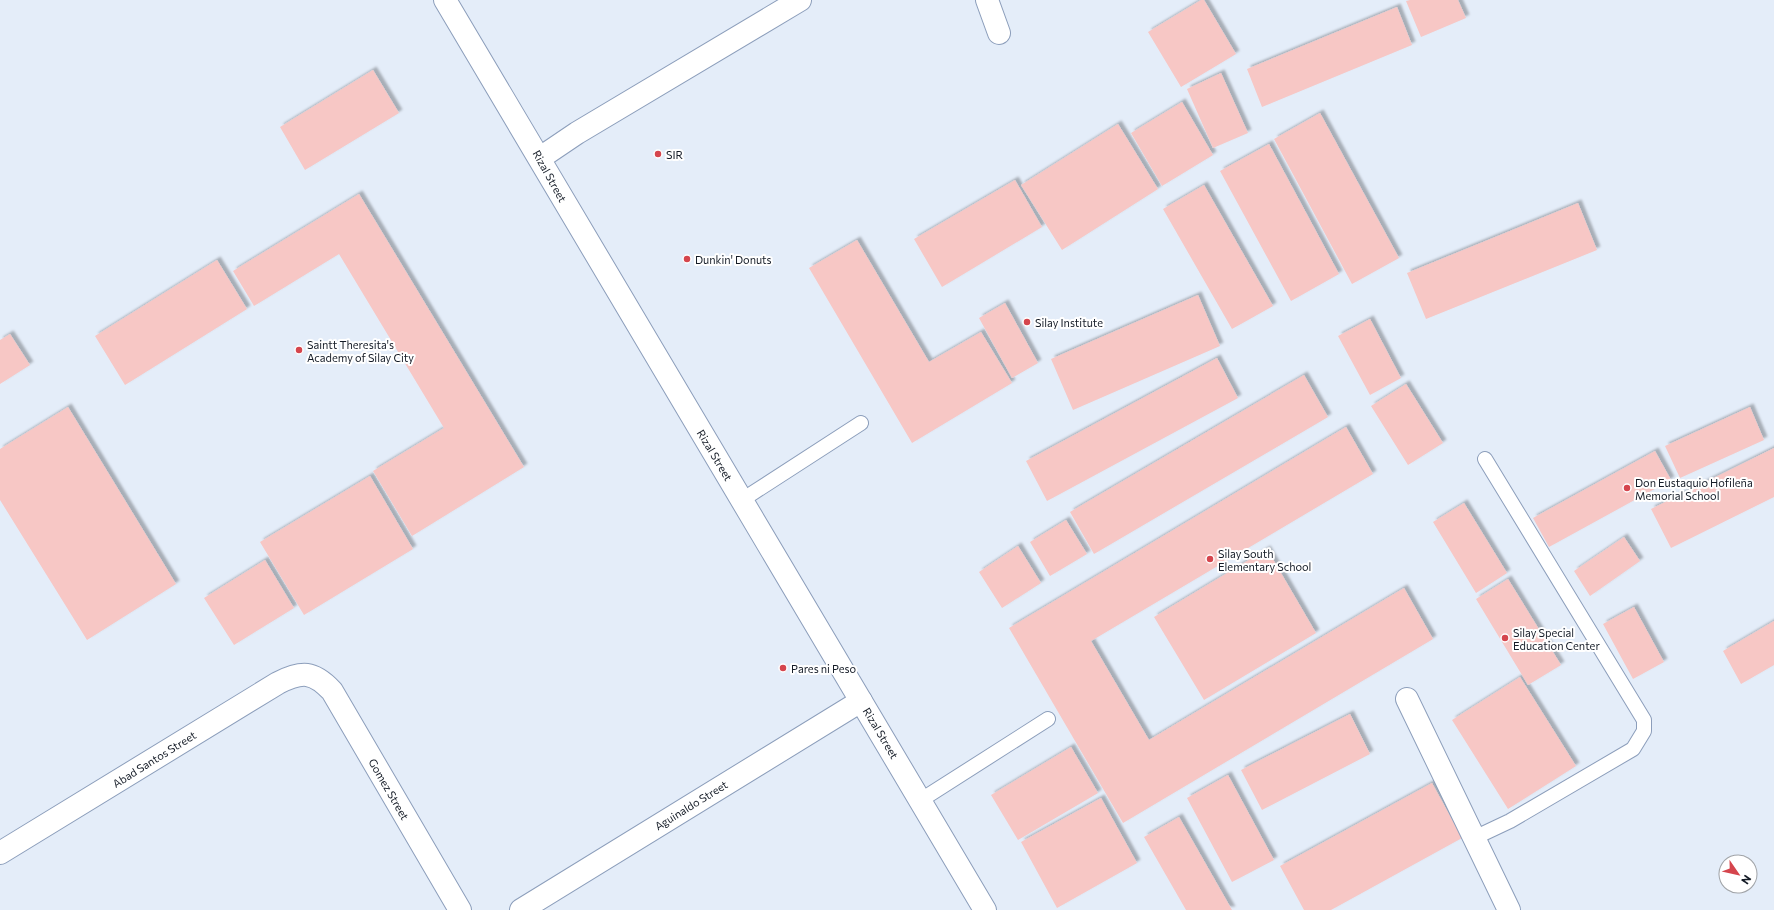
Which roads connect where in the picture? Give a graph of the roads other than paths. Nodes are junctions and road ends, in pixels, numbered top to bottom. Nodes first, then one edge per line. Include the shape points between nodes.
1 (445, 0) edge
2 (800, 0) edge
3 (987, 0) edge
4 (999, 33) dead end
5 (540, 158) junction
6 (861, 423) dead end
7 (1485, 459) dead end
8 (742, 500) junction
9 (310, 674) joint
10 (1407, 699) dead end
11 (861, 701) junction
12 (1048, 719) dead end
13 (921, 800) junction
14 (1474, 838) junction
15 (0, 854) edge
16 (460, 910) edge
17 (521, 910) edge
18 (985, 910) edge
19 (1509, 910) edge

1 - 5 street, Rizal Street
2 - 5 street via 577,133
3 - 4 street
5 - 8 street, Rizal Street
6 - 8 lane
7 - 14 lane via 1644,720 1644,731 1633,749 1510,821
8 - 11 street, Rizal Street
9 - 15 street, Abad Santos Street via 292,676 278,683
9 - 16 street, Gomez Street via 323,681 332,691
10 - 14 street
11 - 13 street, Rizal Street
11 - 17 street, Aguinaldo Street
12 - 13 lane
13 - 18 street, Rizal Street
14 - 19 street

